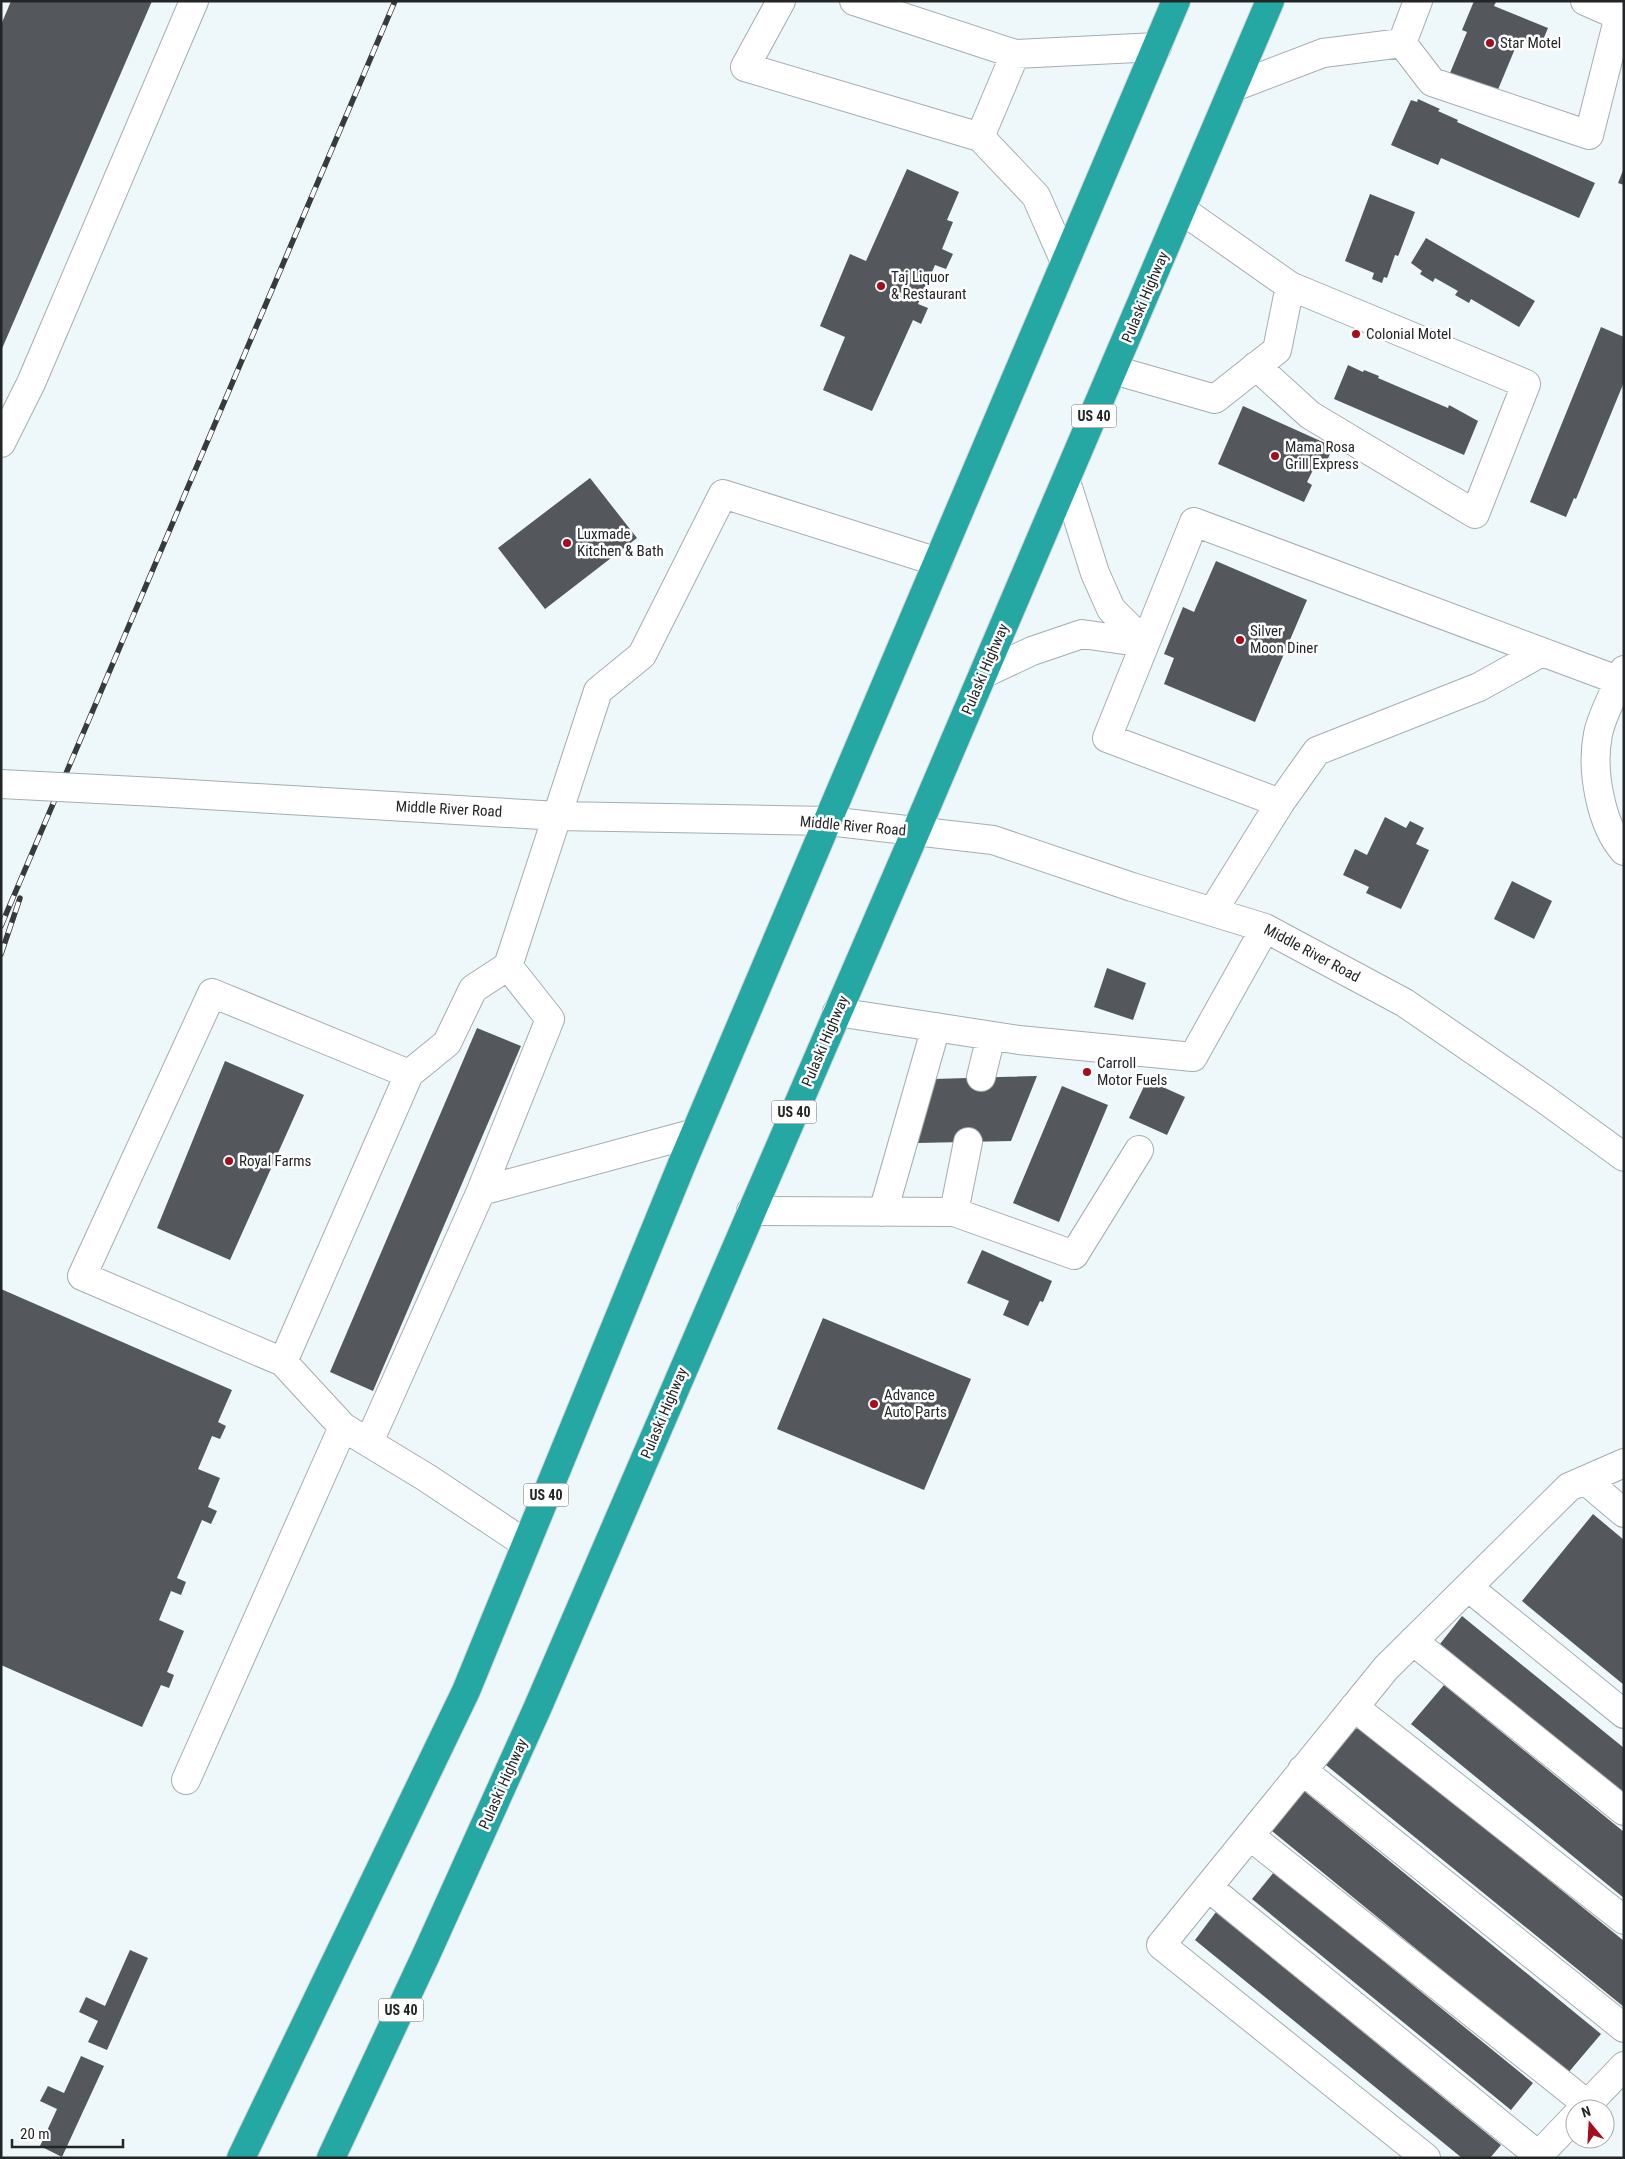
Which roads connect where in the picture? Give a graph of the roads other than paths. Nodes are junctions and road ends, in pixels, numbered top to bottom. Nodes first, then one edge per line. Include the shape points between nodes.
1 (194, 1) edge
2 (781, 1) edge
3 (854, 1) edge
4 (1176, 1) edge
5 (1270, 1) edge
6 (1418, 1) edge
7 (1585, 1) edge
8 (1402, 43) junction
9 (1157, 47) junction
10 (1016, 54) junction
11 (1234, 87) junction
12 (980, 137) junction
13 (1182, 210) junction
14 (1065, 262) junction
15 (1290, 286) junction
16 (1256, 366) junction
17 (1114, 370) junction
18 (1, 443) edge
19 (1066, 481) junction
20 (938, 562) junction
21 (1145, 643) junction
22 (1542, 652) junction
23 (983, 674) junction
24 (1622, 676) edge
25 (1, 784) edge
26 (1280, 803) junction
27 (558, 816) junction
28 (828, 821) junction
29 (916, 831) junction
30 (1624, 851) edge
31 (1214, 911) junction
32 (1265, 928) junction
33 (508, 966) junction
34 (837, 1012) junction
35 (936, 1027) junction
36 (991, 1036) junction
37 (409, 1074) junction
38 (981, 1077) dead end
39 (695, 1133) junction
40 (968, 1142) dead end
41 (1139, 1150) dead end
42 (1624, 1157) edge
43 (481, 1191) junction
44 (751, 1212) junction
45 (883, 1212) junction
46 (954, 1212) junction
47 (282, 1362) junction
48 (343, 1427) junction
49 (369, 1442) junction
50 (1624, 1463) edge
51 (1585, 1480) junction
52 (1624, 1512) edge
53 (526, 1544) junction
54 (1468, 1587) junction
55 (1413, 1641) junction
56 (1354, 1707) junction
57 (1624, 1714) edge
58 (1302, 1770) junction
59 (186, 1780) dead end
60 (1624, 1811) edge
61 (1250, 1836) junction
62 (1208, 1887) junction
63 (1624, 1920) edge
64 (1624, 2028) edge
65 (1624, 2066) edge
66 (1569, 2099) edge
67 (1592, 2099) edge
68 (1565, 2128) edge
69 (1537, 2157) edge
70 (241, 2158) edge
71 (331, 2158) edge
72 (1426, 2158) edge

1 - 18 street via 31,383
2 - 12 street via 745,68
3 - 10 street
4 - 9 highway, US 40
5 - 11 highway, Pulaski Highway / US 40
6 - 8 street
7 - 8 street via 1619,16 1589,135 1432,82
8 - 11 street via 1323,53
9 - 10 street
9 - 14 highway, US 40
10 - 12 street
11 - 13 highway, Pulaski Highway / US 40
12 - 14 street via 1036,196
13 - 15 street
13 - 17 highway, Pulaski Highway / US 40
14 - 20 highway, US 40
15 - 16 street via 1277,350
15 - 16 street via 1526,384 1475,514 1310,415
16 - 17 street via 1215,399
17 - 19 highway, Pulaski Highway / US 40
19 - 21 street via 1095,574 1111,608
19 - 23 highway, Pulaski Highway / US 40
20 - 27 street via 724,494 642,655 598,691
20 - 28 highway, US 40
21 - 22 street via 1194,522
21 - 23 street via 1082,634 1032,651
21 - 26 street via 1107,738
22 - 24 street
22 - 26 street via 1479,687 1317,751
23 - 29 highway, Pulaski Highway / US 40
24 - 30 street via 1598,733 1595,766 1606,823
25 - 27 street, Middle River Road, bridge
26 - 31 street
27 - 28 street, Middle River Road
27 - 33 street
28 - 29 street, Middle River Road
28 - 39 highway, US 40
29 - 31 street, Middle River Road via 993,840
29 - 34 highway, Pulaski Highway / US 40
31 - 32 street, Middle River Road
32 - 36 street via 1193,1057
32 - 42 street, Middle River Road via 1405,1003
33 - 37 street via 473,989 447,1043
33 - 43 street via 550,1019
34 - 35 street
34 - 44 highway, Pulaski Highway / US 40
35 - 36 street
35 - 45 street
36 - 38 street
37 - 47 street
37 - 47 street via 212,992 82,1276
39 - 43 street
39 - 53 highway, US 40
40 - 46 street
41 - 46 street via 1074,1255
43 - 49 street
44 - 45 street
44 - 71 highway, Pulaski Highway / US 40 via 537,1709
45 - 46 street
47 - 48 street
48 - 49 street
48 - 59 street
49 - 53 street
50 - 51 street
51 - 52 street
51 - 54 street via 1569,1487
53 - 70 highway, US 40 via 466,1691
54 - 55 street
54 - 57 street
55 - 56 street
55 - 60 street
56 - 58 street
56 - 63 street
58 - 61 street
58 - 64 street
61 - 62 street
61 - 66 street
62 - 69 street
62 - 72 street via 1161,1945
65 - 67 street
68 - 69 street

